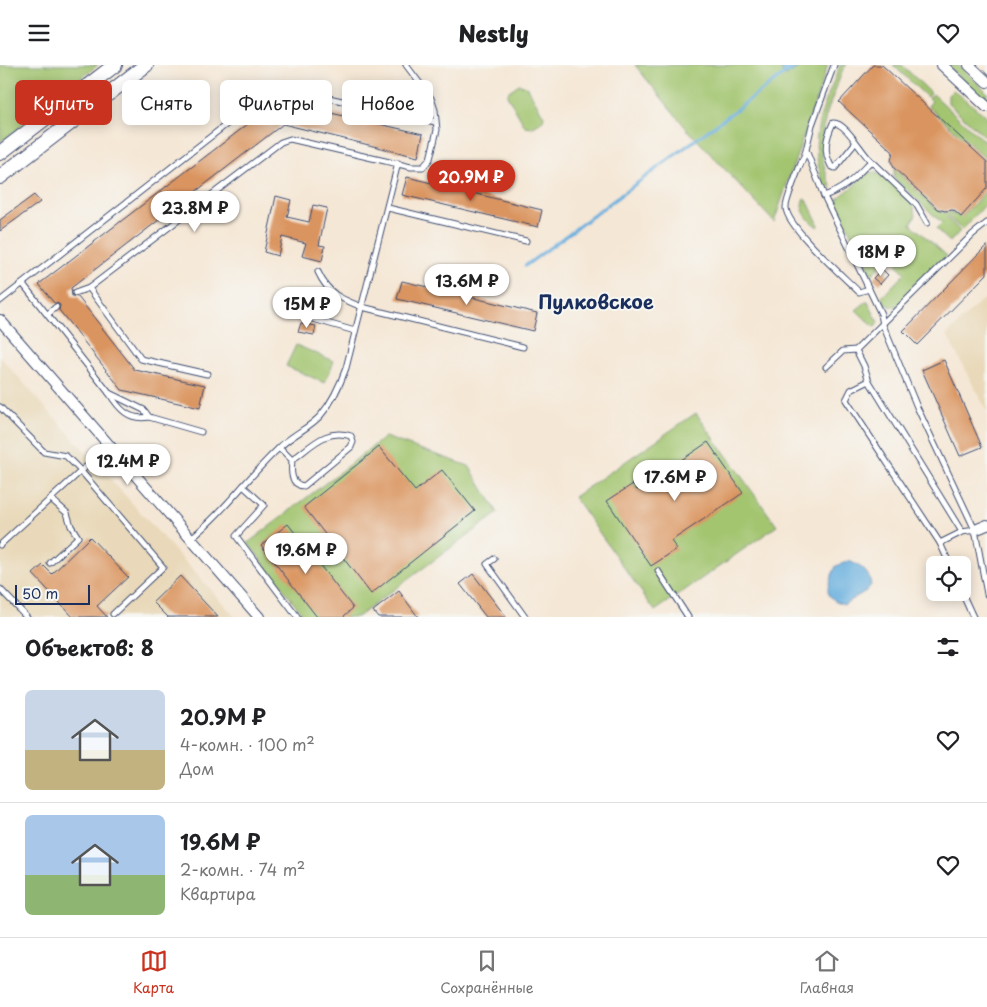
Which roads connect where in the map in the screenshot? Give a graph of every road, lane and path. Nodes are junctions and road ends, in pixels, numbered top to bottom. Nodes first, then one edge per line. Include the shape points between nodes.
1 (114, 65) edge
2 (146, 65) edge
3 (406, 65) edge
4 (834, 65) edge
5 (942, 65) edge
6 (969, 65) edge
7 (987, 82) edge
8 (987, 107) edge
9 (435, 122) junction
10 (856, 142) junction
11 (806, 150) junction
12 (0, 153) edge
13 (871, 161) junction
14 (398, 163) junction
15 (0, 177) edge
16 (824, 196) junction
17 (388, 208) junction
18 (927, 223) dead end
19 (987, 223) edge
20 (526, 241) dead end
21 (318, 272) dead end
22 (23, 284) junction
23 (89, 288) junction
24 (869, 289) junction
25 (75, 293) dead end
26 (0, 301) edge
27 (56, 307) dead end
28 (362, 307) junction
29 (48, 314) junction
30 (313, 319) dead end
31 (1, 324) edge
32 (883, 325) junction
33 (356, 331) junction
34 (523, 347) dead end
35 (856, 350) junction
36 (826, 367) dead end
37 (207, 374) dead end
38 (869, 381) junction
39 (109, 393) junction
40 (0, 407) edge
41 (149, 417) junction
42 (201, 432) dead end
43 (110, 447) junction
44 (278, 449) junction
45 (292, 461) junction
46 (81, 471) junction
47 (242, 486) junction
48 (51, 499) junction
49 (987, 525) edge
50 (975, 530) junction
51 (962, 532) junction
52 (190, 538) junction
53 (940, 543) junction
54 (0, 545) edge
55 (946, 556) edge
56 (494, 559) dead end
57 (50, 563) dead end
58 (658, 571) dead end
59 (0, 589) edge
60 (987, 594) edge
61 (966, 601) edge
62 (113, 614) dead end
63 (27, 617) edge
64 (259, 617) edge
65 (297, 617) edge
66 (525, 617) edge
67 (688, 617) edge
68 (973, 617) edge

1 - 12 main road
2 - 15 main road
3 - 9 lane via 431,98
4 - 11 lane
5 - 8 street
6 - 7 street
9 - 14 lane via 437,130 430,159 423,167
9 - 22 lane via 289,89 274,90
10 - 10 lane via 842,126 833,123 826,138 827,159 831,166 835,168
10 - 13 lane
11 - 16 lane
11 - 24 lane via 785,207 788,217 859,292
13 - 16 lane via 848,185
13 - 18 lane via 916,204
14 - 17 lane
14 - 23 lane via 290,139 281,142
16 - 24 lane
17 - 20 lane
17 - 28 lane
19 - 32 lane
21 - 28 lane via 332,293
22 - 26 lane
22 - 29 lane
23 - 25 lane
23 - 37 lane via 141,359
24 - 32 lane
27 - 29 lane
28 - 33 lane
28 - 34 lane
29 - 39 lane
30 - 33 lane
31 - 43 street
32 - 35 lane
32 - 50 lane via 917,407
33 - 44 lane via 334,397 321,416
35 - 36 lane via 843,351
35 - 38 lane
38 - 51 lane
38 - 53 lane via 851,390 846,401
39 - 41 lane via 144,410
39 - 41 lane via 118,408 140,419
40 - 46 lane via 44,451 66,456
41 - 42 lane
43 - 46 lane
43 - 52 street
44 - 45 lane
44 - 47 lane
45 - 45 lane via 294,481 304,486 351,447 351,436 332,433
46 - 48 lane
46 - 62 lane via 164,567
47 - 52 lane via 209,523
47 - 65 lane via 264,505 236,536
48 - 54 lane
48 - 57 lane via 67,513 78,537
49 - 50 street
50 - 51 lane
50 - 60 lane
51 - 53 lane
52 - 64 street
53 - 55 lane
56 - 66 lane via 487,564
58 - 67 lane
59 - 63 lane
61 - 68 lane

